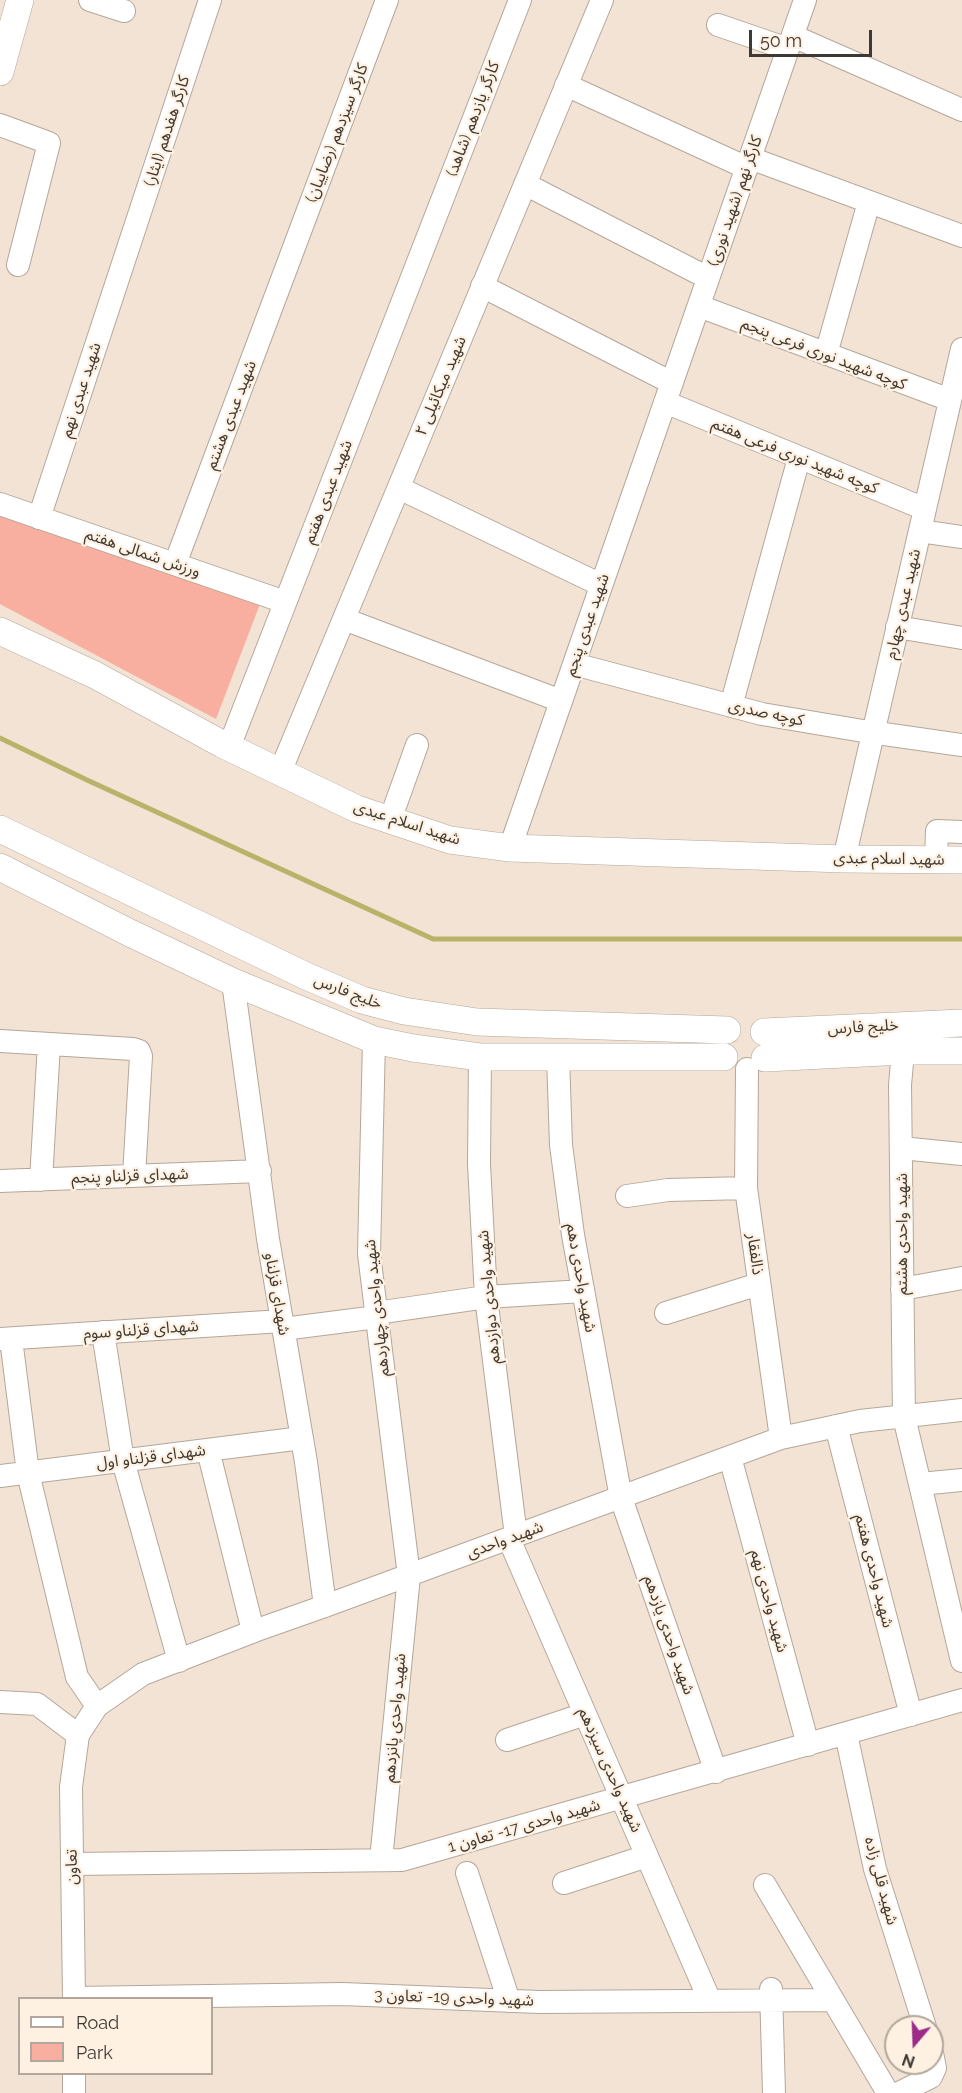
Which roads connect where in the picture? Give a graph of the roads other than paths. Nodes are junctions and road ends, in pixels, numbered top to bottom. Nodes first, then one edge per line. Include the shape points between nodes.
1 (20, 0) edge
2 (90, 0) edge
3 (210, 0) edge
4 (387, 0) edge
5 (520, 0) edge
6 (602, 0) edge
7 (805, 0) edge
8 (124, 11) dead end
9 (718, 25) dead end
10 (790, 43) junction
11 (0, 72) edge
12 (566, 85) junction
13 (962, 110) edge
14 (0, 125) edge
15 (749, 163) junction
16 (525, 184) junction
17 (869, 202) junction
18 (962, 236) edge
19 (427, 237) joint
20 (123, 263) joint
21 (18, 265) dead end
22 (286, 266) joint
23 (708, 278) junction
24 (482, 286) junction
25 (699, 306) junction
26 (962, 350) edge
27 (826, 354) junction
28 (959, 378) edge
29 (669, 392) junction
30 (950, 400) junction
31 (799, 458) junction
32 (399, 488) junction
33 (0, 504) edge
34 (925, 509) junction
35 (39, 518) junction
36 (920, 531) junction
37 (962, 537) edge
38 (175, 564) junction
39 (601, 585) junction
40 (285, 602) junction
41 (344, 619) junction
42 (897, 627) junction
43 (0, 631) edge
44 (962, 638) edge
45 (574, 664) junction
46 (561, 701) junction
47 (731, 706) junction
48 (873, 733) junction
49 (417, 745) dead end
50 (962, 745) edge
51 (228, 747) junction
52 (280, 772) junction
53 (390, 820) junction
54 (0, 829) edge
55 (962, 832) edge
56 (510, 848) junction
57 (844, 859) junction
58 (949, 860) edge
59 (0, 867) edge
60 (233, 982) junction
61 (962, 1023) edge
62 (727, 1030) junction
63 (374, 1040) junction
64 (0, 1041) edge
65 (50, 1044) junction
66 (903, 1051) junction
67 (962, 1051) edge
68 (758, 1053) junction
69 (480, 1057) junction
70 (558, 1057) junction
71 (724, 1057) junction
72 (901, 1148) junction
73 (962, 1154) edge
74 (260, 1172) junction
75 (135, 1176) junction
76 (40, 1180) junction
77 (0, 1181) edge
78 (746, 1188) junction
79 (627, 1196) dead end
80 (962, 1278) edge
81 (759, 1284) junction
82 (902, 1289) junction
83 (583, 1291) junction
84 (486, 1297) junction
85 (666, 1313) dead end
86 (377, 1315) junction
87 (283, 1325) junction
88 (103, 1332) junction
89 (5, 1339) edge
90 (962, 1410) edge
91 (904, 1417) junction
92 (836, 1426) junction
93 (302, 1438) junction
94 (781, 1438) junction
95 (208, 1450) junction
96 (730, 1457) junction
97 (123, 1461) junction
98 (28, 1473) junction
99 (0, 1476) edge
100 (962, 1480) edge
101 (920, 1484) junction
102 (621, 1498) junction
103 (513, 1538) junction
104 (409, 1576) junction
105 (325, 1606) junction
106 (253, 1631) junction
107 (179, 1660) junction
108 (962, 1660) edge
109 (962, 1700) edge
110 (0, 1702) edge
111 (97, 1706) junction
112 (585, 1714) junction
113 (911, 1715) junction
114 (846, 1734) junction
115 (78, 1736) junction
116 (507, 1740) dead end
117 (808, 1745) junction
118 (716, 1772) junction
119 (622, 1798) junction
120 (647, 1856) junction
121 (381, 1860) junction
122 (72, 1864) junction
123 (467, 1873) dead end
124 (564, 1883) dead end
125 (765, 1885) dead end
126 (771, 1995) junction
127 (74, 1997) edge
128 (141, 1997) edge
129 (833, 2000) junction
130 (509, 2001) junction
131 (710, 2001) junction
132 (921, 2015) edge
133 (74, 2075) edge
134 (932, 2075) edge
135 (74, 2093) edge
136 (774, 2093) edge
137 (888, 2093) edge
138 (899, 2093) edge

1 - 11 main road
2 - 8 street
3 - 20 street, کارگر هفدهم (ایثار)
4 - 22 street, کارگر سیزدهم (رضاییان)
5 - 19 street, کارگر یازدهم (شاهد)
6 - 12 street, شهید میکائیلی ۲
7 - 10 street, کارگر نهم (شهید نوری)
9 - 10 street
10 - 13 street
10 - 15 street, کارگر نهم (شهید نوری)
12 - 15 street
12 - 16 street, شهید میکائیلی ۲
14 - 21 street via 49,143
15 - 17 street
15 - 23 street, کارگر نهم (شهید نوری)
16 - 23 street
16 - 24 street, شهید میکائیلی ۲
17 - 18 street
17 - 27 street
19 - 40 street, شهید عبدی هفتم
20 - 35 street, شهید عبدی نهم
22 - 38 street, شهید عبدی هشتم
23 - 25 street, کارگر نهم (شهید نوری)
24 - 29 street, کوچه شهید نوری فرعی هفتم
24 - 32 street, شهید میکائیلی ۲
25 - 27 street, کوچه شهید نوری فرعی پنجم
25 - 29 street, کارگر نهم (شهید نوری)
26 - 28 street, شهید عبدی چهارم
27 - 30 street, کوچه شهید نوری فرعی پنجم
28 - 30 street, شهید عبدی چهارم
29 - 31 street, کوچه شهید نوری فرعی هفتم
29 - 39 street, شهید عبدی پنجم
30 - 34 street, شهید عبدی چهارم
31 - 34 street, کوچه شهید نوری فرعی هفتم
31 - 47 street
32 - 39 street
32 - 41 street, شهید میکائیلی ۲
33 - 35 street, ورزش شمالی هفتم
34 - 36 street, شهید عبدی چهارم
35 - 38 street, ورزش شمالی هفتم
36 - 37 street
36 - 42 street, شهید عبدی چهارم
38 - 40 street, ورزش شمالی هفتم
39 - 45 street, شهید عبدی پنجم
40 - 51 street, شهید عبدی هفتم
41 - 46 street
41 - 52 street, شهید میکائیلی ۲
42 - 44 street
42 - 48 street, شهید عبدی چهارم
43 - 51 main road, شهید اسلام عبدی via 95,675
45 - 46 street, شهید عبدی پنجم
45 - 47 street, کوچه صدری
46 - 56 street, شهید عبدی پنجم
47 - 48 street, کوچه صدری
48 - 50 street, کوچه صدری
48 - 57 street, شهید عبدی چهارم
49 - 53 street
51 - 52 main road, شهید اسلام عبدی
52 - 53 main road, شهید اسلام عبدی
53 - 56 main road, شهید اسلام عبدی via 450,840
54 - 62 main road, خلیج فارس via 362,1000 477,1022
55 - 58 street via 938,831
56 - 57 main road, شهید اسلام عبدی
57 - 58 main road, شهید اسلام عبدی
59 - 60 main road
60 - 63 main road
60 - 74 street, شهدای قزلناو
61 - 68 main road, خلیج فارس
62 - 68 main road via 746,1022 753,1024
62 - 71 main road via 721,1043
63 - 69 main road
63 - 86 street, شهید واحدی چهاردهم via 369,1254
64 - 65 street
65 - 75 street via 139,1051
65 - 76 street
66 - 67 main road, خلیج فارس
66 - 68 main road, خلیج فارس
66 - 72 street, شهید واحدی هشتم
68 - 71 main road via 734,1067
68 - 78 street, ذالفقار
69 - 70 main road
69 - 84 street, شهید واحدی دوازدهم via 479,1164
70 - 71 main road
70 - 83 street, شهید واحدی دهم via 561,1145
72 - 73 street
72 - 82 street, شهید واحدی هشتم
74 - 75 street, شهدای قزلناو پنجم
74 - 87 street, شهدای قزلناو
75 - 76 street, شهدای قزلناو پنجم
76 - 77 street, شهدای قزلناو پنجم
78 - 79 street via 668,1190
78 - 81 street, ذالفقار
80 - 82 street
81 - 85 street
81 - 94 street, ذالفقار
82 - 91 street, شهید واحدی هشتم
83 - 84 street, شهدای قزلناو سوم
83 - 102 street, شهید واحدی دهم
84 - 86 street, شهدای قزلناو سوم
84 - 103 street, شهید واحدی دوازدهم
86 - 87 street, شهدای قزلناو سوم
86 - 104 street, شهید واحدی چهاردهم
87 - 88 street, شهدای قزلناو سوم
87 - 93 street, شهدای قزلناو
88 - 89 street, شهدای قزلناو سوم
88 - 97 street
89 - 98 street
90 - 91 street, شهید واحدی
91 - 92 street, شهید واحدی
91 - 101 street, شهید واحدی هشتم
92 - 94 street, شهید واحدی
92 - 113 street, شهید واحدی هفتم
93 - 95 street, شهدای قزلناو اول
93 - 105 street, شهدای قزلناو
94 - 96 street, شهید واحدی
95 - 97 street, شهدای قزلناو اول
95 - 106 street
96 - 102 street, شهید واحدی
96 - 117 street, شهید واحدی نهم
97 - 98 street, شهدای قزلناو اول
97 - 107 street
98 - 99 street, شهدای قزلناو اول
98 - 111 street via 77,1677
100 - 101 street
101 - 108 street, شهید واحدی هشتم
102 - 103 street, شهید واحدی
102 - 118 street, شهید واحدی یازدهم
103 - 104 street, شهید واحدی
103 - 112 street, شهید واحدی سیزدهم
104 - 105 street, شهید واحدی
104 - 121 street, شهید واحدی پانزدهم
105 - 106 street, شهید واحدی
106 - 107 street, شهید واحدی
107 - 111 street, شهید واحدی via 143,1674
109 - 113 street, شهید واحدی 17- تعاون 1
110 - 115 street via 38,1704
111 - 115 street, شهید واحدی
112 - 116 street
112 - 119 street, شهید واحدی سیزدهم
113 - 114 street, شهید واحدی 17- تعاون 1
114 - 117 street, شهید واحدی 17- تعاون 1
114 - 132 street, شهید قلی زاده via 875,1869
115 - 122 street, تعاون via 71,1787
117 - 118 street, شهید واحدی 17- تعاون 1
118 - 119 street, شهید واحدی 17- تعاون 1
119 - 120 street, شهید واحدی سیزدهم
119 - 121 street, شهید واحدی 17- تعاون 1 via 402,1860
120 - 124 street
120 - 131 street, شهید واحدی سیزدهم
121 - 122 street, شهید واحدی 17- تعاون 1
122 - 127 street, تعاون
123 - 130 street
125 - 129 street
126 - 129 street, شهید واحدی 19- تعاون 3
126 - 131 street, شهید واحدی 19- تعاون 3
126 - 136 street
128 - 130 street, شهید واحدی 19- تعاون 3 via 343,1994
129 - 137 street
130 - 131 street, شهید واحدی 19- تعاون 3
133 - 135 street
134 - 138 street

